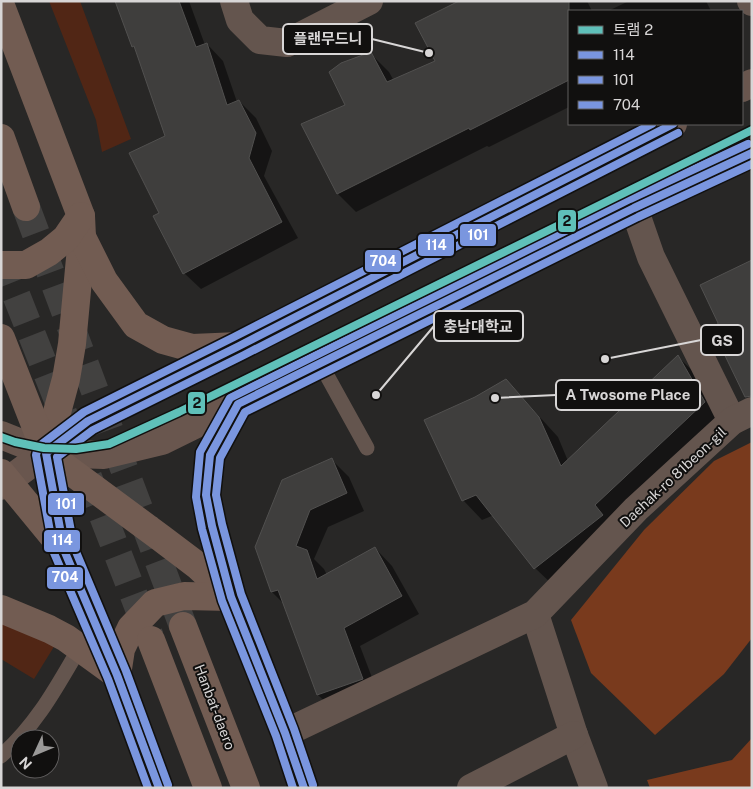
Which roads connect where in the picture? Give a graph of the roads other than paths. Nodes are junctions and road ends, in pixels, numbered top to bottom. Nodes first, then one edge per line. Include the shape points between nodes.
1 (234, 1) edge
2 (369, 1) edge
3 (1, 6) edge
4 (671, 125) edge
5 (1, 138) edge
6 (752, 153) edge
7 (26, 207) tunnel mouth
8 (634, 208) junction
9 (82, 226) junction
10 (1, 265) edge
11 (1, 338) edge
12 (239, 346) junction
13 (320, 363) junction
14 (238, 404) junction
15 (742, 416) edge
16 (1, 435) edge
17 (367, 448) dead end
18 (46, 453) junction
19 (4, 480) edge
20 (64, 550) junction
21 (231, 598) junction
22 (1, 608) edge
23 (535, 614) junction
24 (183, 626) tunnel mouth
25 (152, 640) tunnel mouth
26 (80, 648) junction
27 (117, 675) junction
28 (285, 732) junction
29 (574, 735) junction
30 (1, 756) edge
31 (159, 788) edge
32 (208, 788) edge
33 (246, 788) edge
34 (304, 788) edge
35 (471, 788) edge
36 (594, 788) edge

1 - 2 street via 240,20 260,40 287,43
3 - 9 main road
4 - 12 street
5 - 7 main road
6 - 8 street
8 - 13 street
8 - 15 street, Daehak-ro 81beon-gil via 651,257
9 - 10 main road via 26,265
9 - 12 main road via 104,281 136,325 163,340 192,348
9 - 18 main road via 72,344 66,380
11 - 18 main road
12 - 18 street via 88,421
13 - 14 street
13 - 17 lane
14 - 18 street via 162,441 104,454
14 - 21 main road via 210,455 206,495
15 - 23 street, Daehak-ro 81beon-gil via 636,509
16 - 18 street
18 - 19 street
18 - 20 main road
18 - 21 main road via 198,566
19 - 20 main road
20 - 27 main road
21 - 27 main road via 184,596 155,603 131,628 121,649
21 - 28 main road
22 - 26 main road via 49,629
23 - 28 street, Daehak-ro 81beon-gil
23 - 29 street
24 - 33 main road, Hanbat-daero
25 - 32 main road
26 - 27 main road
26 - 30 lane via 48,703 28,730
27 - 31 main road
28 - 34 main road
29 - 35 street
29 - 36 street

